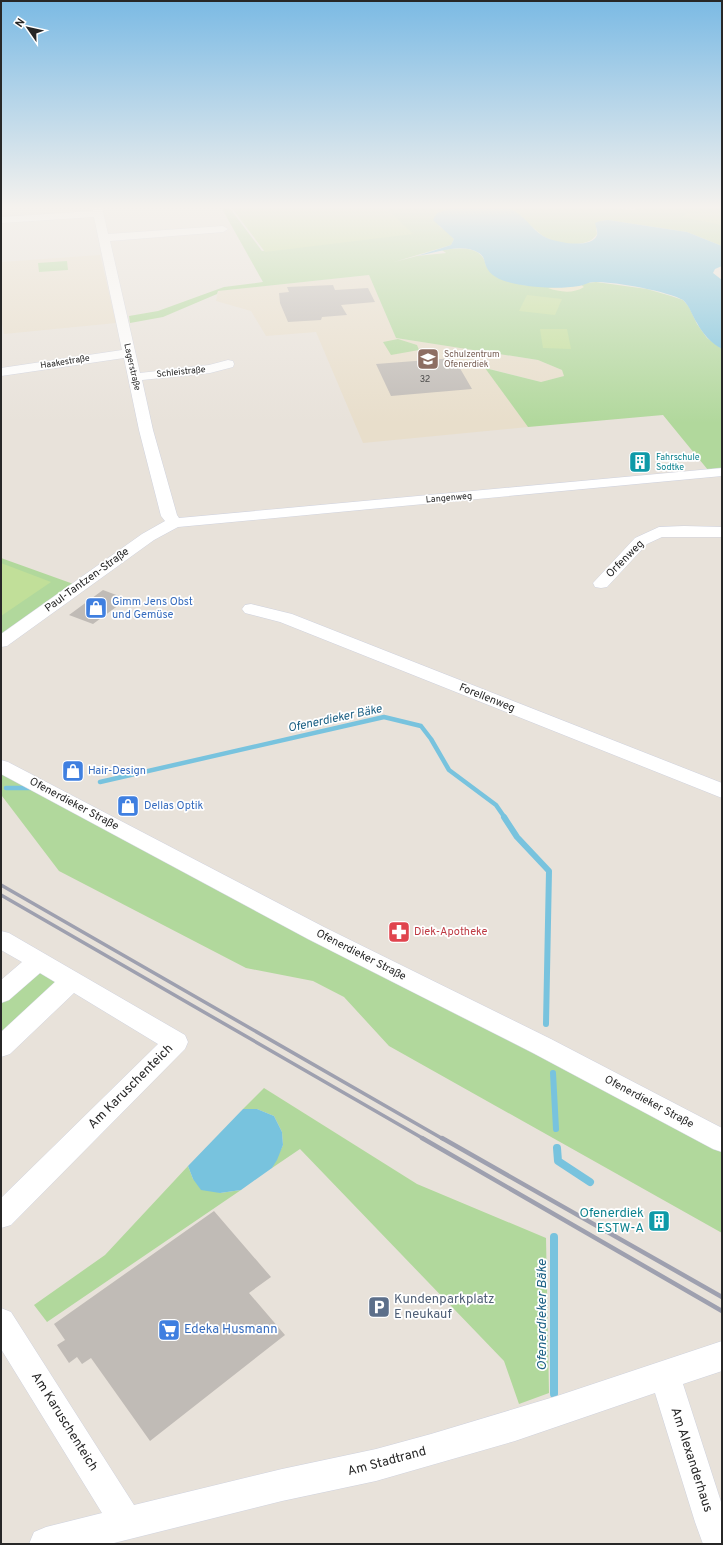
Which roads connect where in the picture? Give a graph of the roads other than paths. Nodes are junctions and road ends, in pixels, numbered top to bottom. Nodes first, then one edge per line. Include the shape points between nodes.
1 (113, 279) edge
2 (129, 353) junction
3 (228, 364) dead end
4 (1, 372) edge
5 (135, 377) junction
6 (722, 472) edge
7 (175, 523) junction
8 (722, 532) edge
9 (601, 583) dead end
10 (251, 609) dead end
11 (1, 642) edge
12 (1, 766) edge
13 (722, 791) edge
14 (1, 939) edge
15 (38, 961) junction
16 (72, 981) junction
17 (1, 994) edge
18 (1, 1047) edge
19 (722, 1141) edge
20 (1, 1216) edge
21 (1, 1322) edge
22 (722, 1356) edge
23 (663, 1376) junction
24 (123, 1524) junction
25 (46, 1544) edge
26 (720, 1544) edge

1 - 2 street, Lagerstraße
2 - 4 street, Haakestraße
2 - 5 street, Lagerstraße
3 - 5 street, Schleistraße via 210,369
5 - 7 street, Lagerstraße via 163,495 169,516
6 - 7 street, Langenweg
7 - 11 street, Paul-Tantzen-Straße via 148,537
8 - 9 street, Orfenweg via 659,532 641,541
10 - 13 street, Forellenweg via 286,618
12 - 19 street, Ofenerdieker Straße via 316,933 542,1046
14 - 15 street, Am Karuschenteich
15 - 16 street, Am Karuschenteich
15 - 17 street
16 - 18 street
16 - 20 street, Am Karuschenteich via 176,1042
21 - 24 street, Am Karuschenteich via 121,1514
22 - 23 street, Am Stadtrand
23 - 24 street, Am Stadtrand via 484,1435 389,1462
23 - 26 street, Am Alexanderhaus
24 - 25 street, Am Stadtrand

